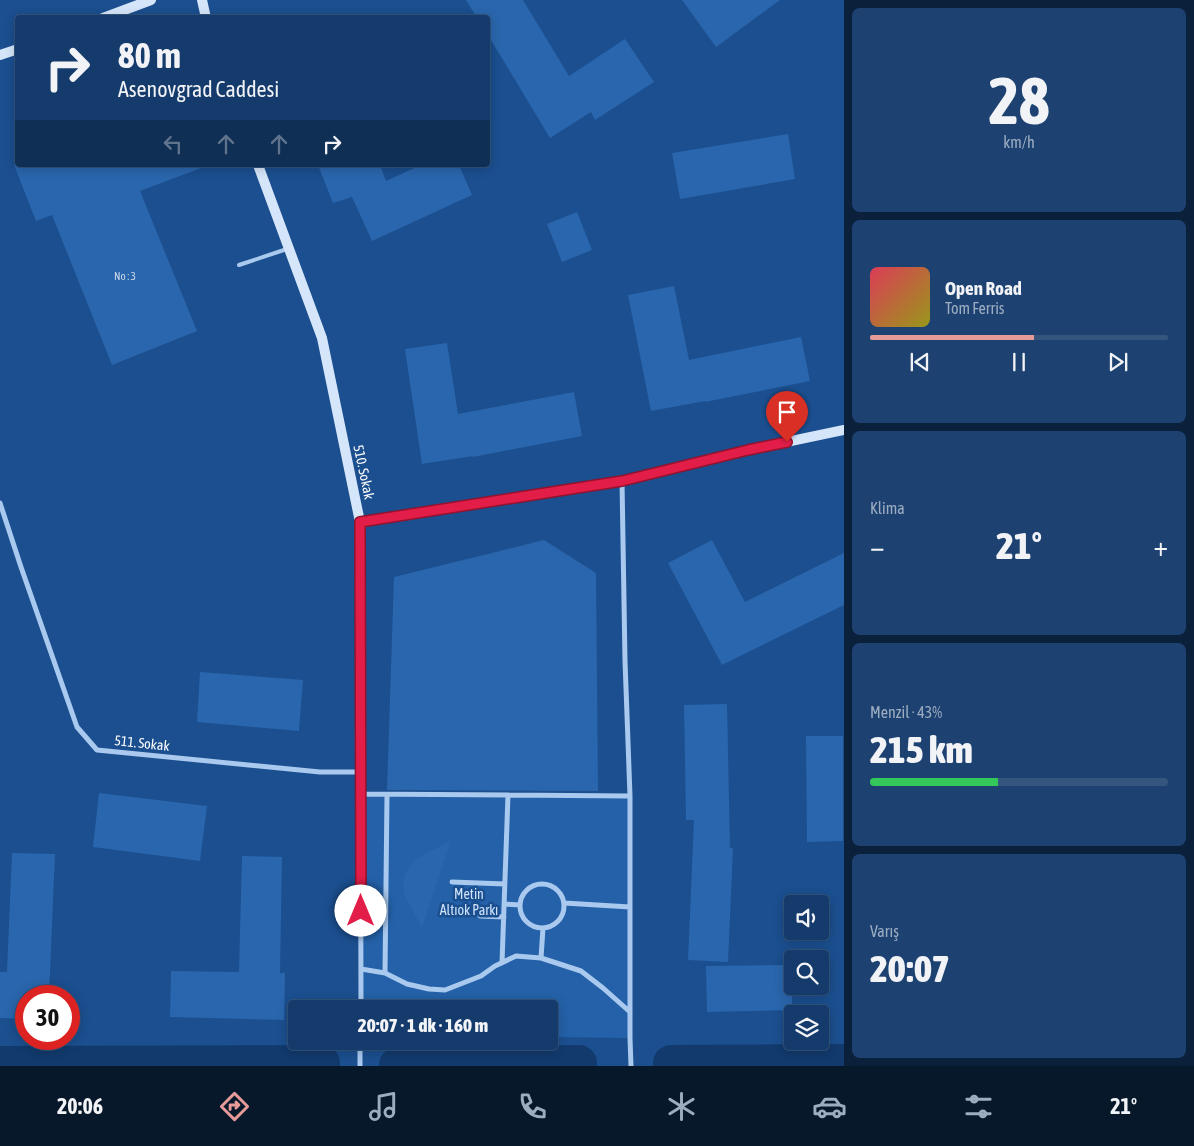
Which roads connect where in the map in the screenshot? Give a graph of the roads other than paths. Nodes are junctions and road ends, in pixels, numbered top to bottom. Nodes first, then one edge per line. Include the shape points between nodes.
1 (151, 0) edge
2 (202, 0) edge
3 (111, 15) edge
4 (205, 15) edge
5 (15, 50) edge
6 (0, 55) edge
7 (259, 167) edge
8 (288, 248) junction
9 (240, 265) dead end
10 (844, 430) edge
11 (622, 481) junction
12 (0, 503) edge
13 (360, 522) junction
14 (360, 772) junction
15 (361, 794) junction
16 (387, 795) junction
17 (508, 795) junction
18 (630, 796) junction
19 (452, 882) dead end
20 (505, 884) junction
21 (564, 903) junction
22 (504, 904) junction
23 (520, 905) junction
24 (630, 907) junction
25 (480, 916) dead end
26 (504, 917) junction
27 (543, 928) junction
28 (541, 958) junction
29 (502, 963) junction
30 (361, 970) junction
31 (385, 973) junction
32 (361, 1000) edge
33 (630, 1012) junction
34 (360, 1050) edge
35 (360, 1066) edge
36 (631, 1066) edge

1 - 3 main road
2 - 4 main road
5 - 6 main road
7 - 8 main road, 510. Sokak
8 - 9 lane
8 - 13 main road, 510. Sokak via 322,338
10 - 11 main road
11 - 13 main road
11 - 18 street
12 - 14 street, 511. Sokak via 77,727 97,750 310,771
13 - 14 street, 510. Sokak
14 - 15 street, 510. Sokak
15 - 16 street
15 - 30 street, 510. Sokak
16 - 17 street
16 - 31 street
17 - 18 street
17 - 20 street
18 - 24 street
19 - 20 street
20 - 22 street
21 - 23 street via 557,890 544,884 525,892
21 - 24 street
21 - 27 street via 564,910 556,923
22 - 23 street
22 - 26 street
23 - 27 street via 524,919
24 - 33 street
25 - 26 street
26 - 29 street
27 - 28 street
28 - 29 street via 516,956
28 - 33 street via 580,971
29 - 31 street via 445,990 407,984
30 - 31 street
30 - 32 street, 510. Sokak
33 - 36 street
34 - 35 street

